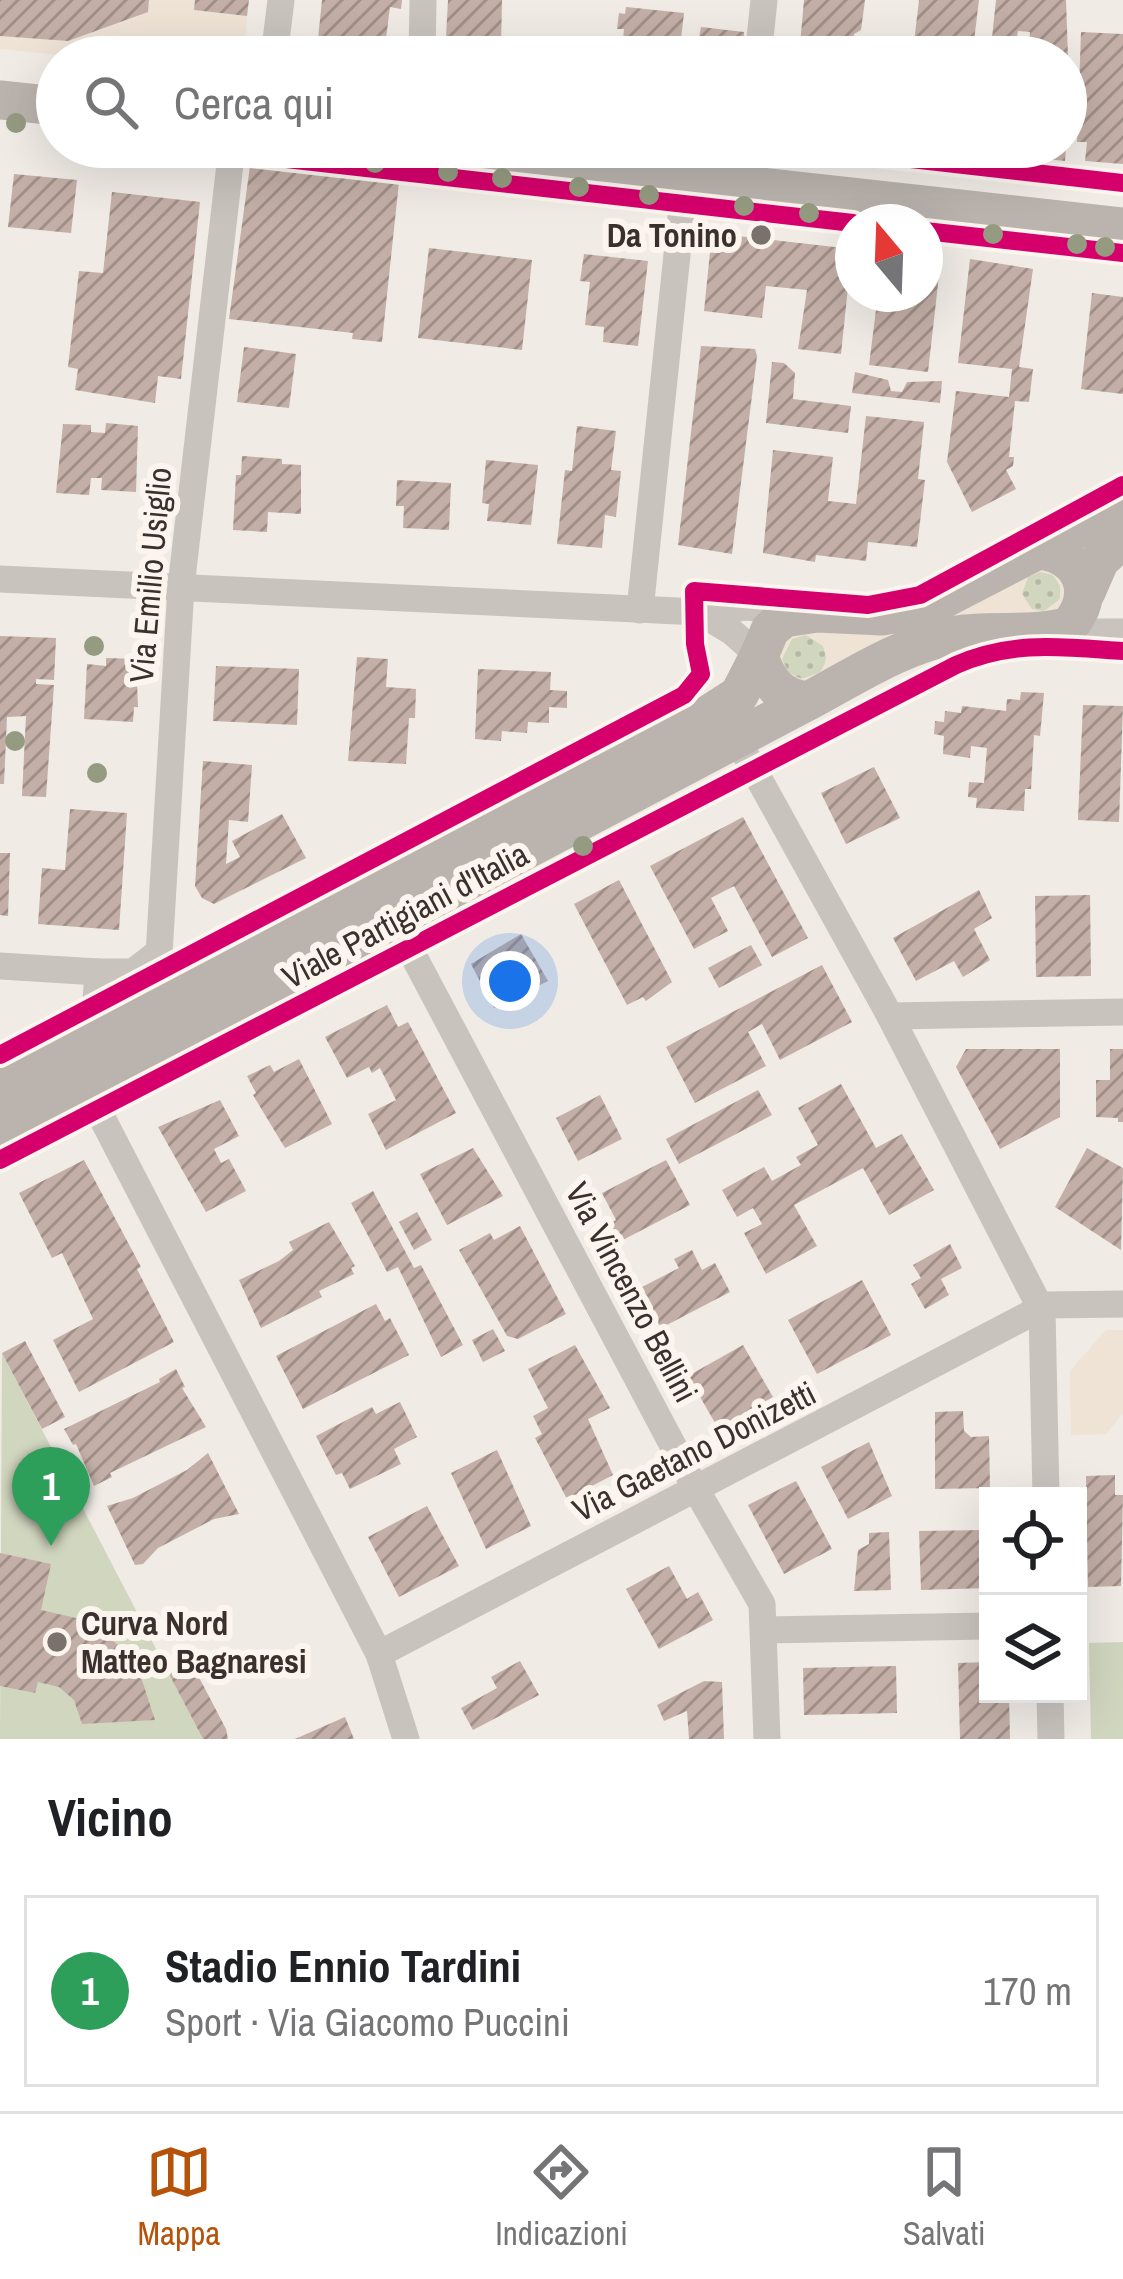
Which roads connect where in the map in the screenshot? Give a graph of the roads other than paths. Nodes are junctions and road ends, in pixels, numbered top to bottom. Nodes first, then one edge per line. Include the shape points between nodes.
1 (281, 0) edge
2 (423, 0) edge
3 (764, 0) edge
4 (278, 36) edge
5 (422, 36) edge
6 (760, 36) edge
7 (0, 82) edge
8 (36, 86) edge
9 (0, 100) edge
10 (36, 104) edge
11 (230, 168) edge
12 (595, 168) edge
13 (736, 168) edge
14 (758, 168) edge
15 (764, 168) edge
16 (686, 178) junction
17 (1123, 208) edge
18 (1123, 227) edge
19 (1123, 506) edge
20 (1123, 539) edge
21 (1041, 550) junction
22 (0, 579) edge
23 (181, 587) junction
24 (1086, 595) junction
25 (640, 610) junction
26 (699, 613) junction
27 (817, 613) junction
28 (1123, 630) edge
29 (1049, 632) junction
30 (759, 656) junction
31 (808, 701) junction
32 (738, 741) junction
33 (387, 906) junction
34 (159, 952) junction
35 (0, 966) edge
36 (98, 972) junction
37 (194, 989) junction
38 (1123, 1012) edge
39 (890, 1016) junction
40 (93, 1042) junction
41 (84, 1083) junction
42 (0, 1090) edge
43 (0, 1127) edge
44 (1123, 1304) edge
45 (1042, 1311) junction
46 (1046, 1487) edge
47 (697, 1491) junction
48 (979, 1626) edge
49 (765, 1630) junction
50 (379, 1654) junction
51 (1050, 1703) edge
52 (406, 1739) edge
53 (767, 1739) edge
54 (1051, 1739) edge

1 - 4 street
2 - 5 street
3 - 6 street
7 - 8 main road
9 - 10 main road
11 - 23 street, Via Emilio Usiglio
12 - 16 main road
13 - 16 main road
14 - 18 main road
15 - 17 main road
16 - 25 street
19 - 21 main road, Viale Partigiani d'Italia
20 - 24 main road via 1100,560
21 - 24 main road via 1059,553 1079,571
21 - 27 main road, Viale Partigiani d'Italia via 908,614
22 - 23 street
23 - 25 street
23 - 34 street, Via Emilio Usiglio
24 - 28 street
24 - 29 main road via 1069,626
25 - 26 street
26 - 27 street
26 - 30 street
27 - 30 main road, Viale Partigiani d'Italia via 784,618
28 - 29 street
29 - 31 main road, Viale Partigiani d'Italia via 921,644
30 - 31 main road via 773,685
30 - 33 main road, Viale Partigiani d'Italia via 740,695
31 - 32 main road, Viale Partigiani d'Italia
32 - 33 main road, Viale Partigiani d'Italia
32 - 39 street
33 - 37 main road, Viale Partigiani d'Italia
33 - 41 main road, Viale Partigiani d'Italia
33 - 47 street, Via Vincenzo Bellini
34 - 36 street via 133,972
34 - 37 street via 158,971
35 - 36 street
36 - 40 street
37 - 40 main road, Viale Partigiani d'Italia
38 - 39 street
39 - 45 street
40 - 42 main road, Viale Partigiani d'Italia
41 - 43 main road, Viale Partigiani d'Italia
41 - 50 street
44 - 45 street
45 - 46 street
45 - 47 street, Via Gaetano Donizetti
47 - 49 street, Via Vincenzo Bellini via 762,1604
47 - 50 street, Via Gaetano Donizetti
48 - 49 street
49 - 53 street, Via Vincenzo Bellini
50 - 52 street
51 - 54 street

